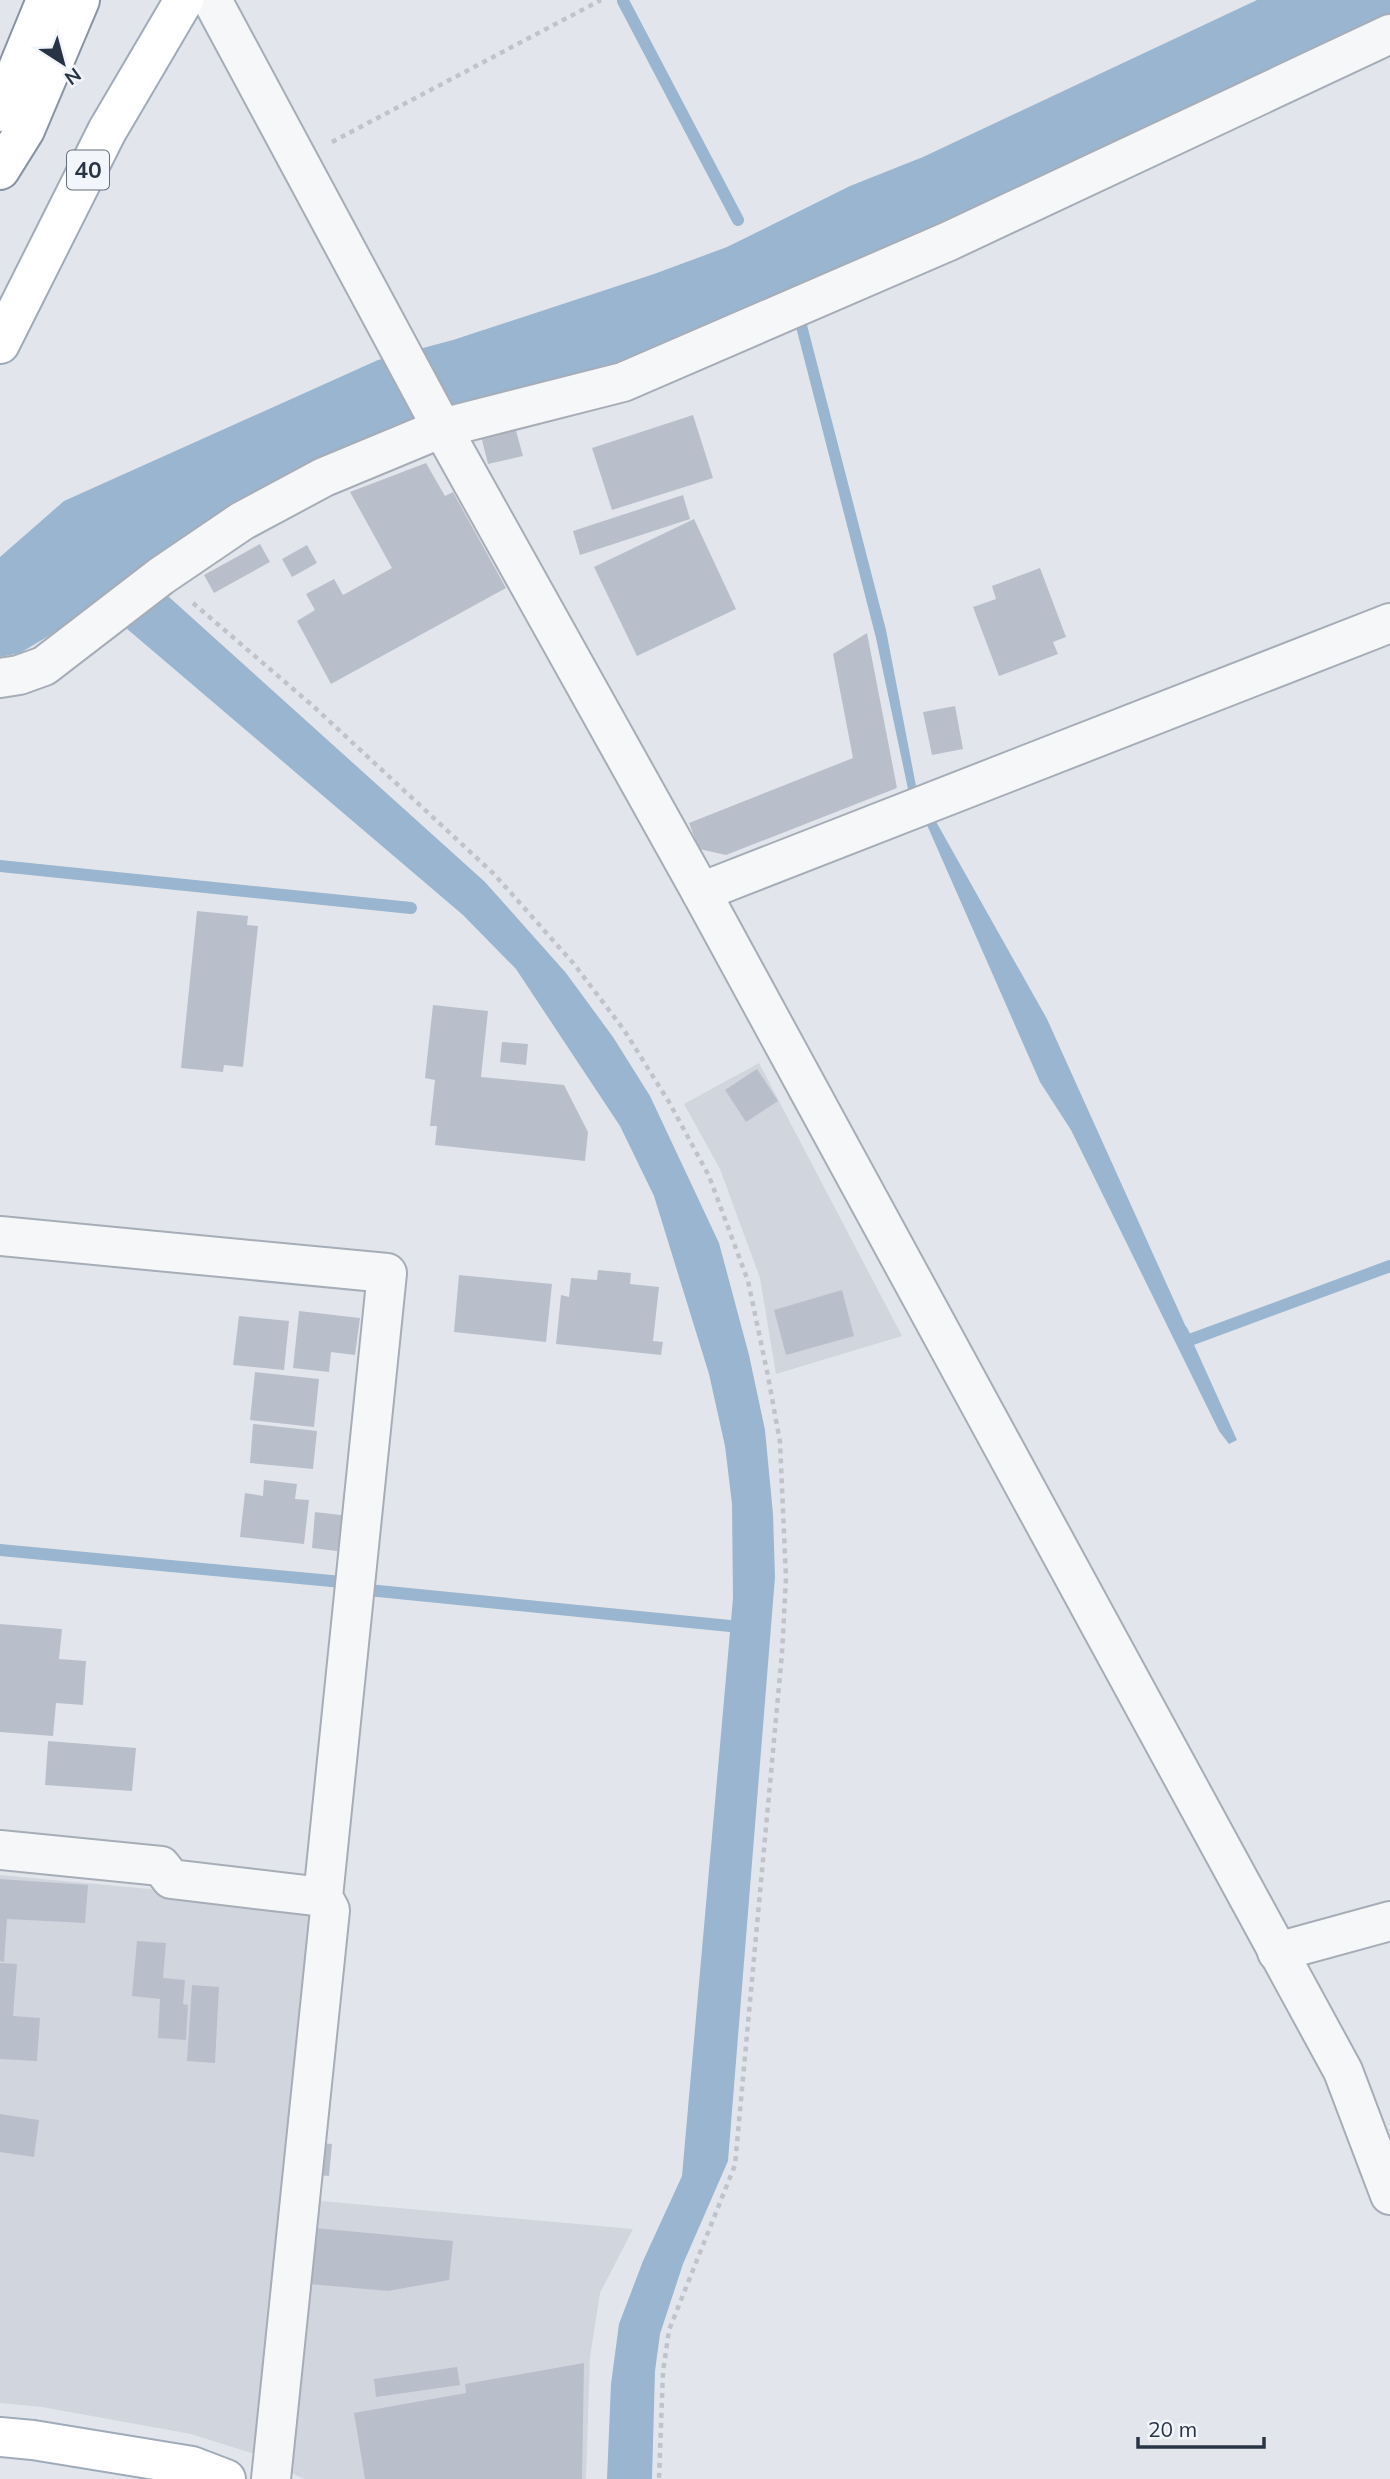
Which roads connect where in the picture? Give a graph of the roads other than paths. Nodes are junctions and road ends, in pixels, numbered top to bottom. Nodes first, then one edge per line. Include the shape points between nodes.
1 (46, 0) edge
2 (80, 0) edge
3 (184, 0) edge
4 (212, 0) edge
5 (1390, 34) edge
6 (0, 112) edge
7 (0, 170) edge
8 (0, 344) edge
9 (442, 428) junction
10 (1390, 623) edge
11 (0, 678) edge
12 (701, 892) junction
13 (0, 1237) edge
14 (0, 1850) edge
15 (323, 1897) junction
16 (1390, 1921) edge
17 (1277, 1952) junction
18 (1390, 2195) edge
19 (0, 2437) edge
20 (226, 2479) edge
21 (271, 2479) edge

1 - 6 main road
2 - 7 main road via 25,130
3 - 8 main road, 40 via 107,131
4 - 9 street
5 - 9 street via 949,241 623,382
9 - 11 street via 324,477 242,521 158,578 44,666
9 - 12 street
10 - 12 street
12 - 17 street
13 - 15 street via 387,1273
14 - 15 street via 161,1866 171,1879
15 - 21 street via 330,1910
16 - 17 street
17 - 18 street via 1343,2071
19 - 20 main road via 192,2466

